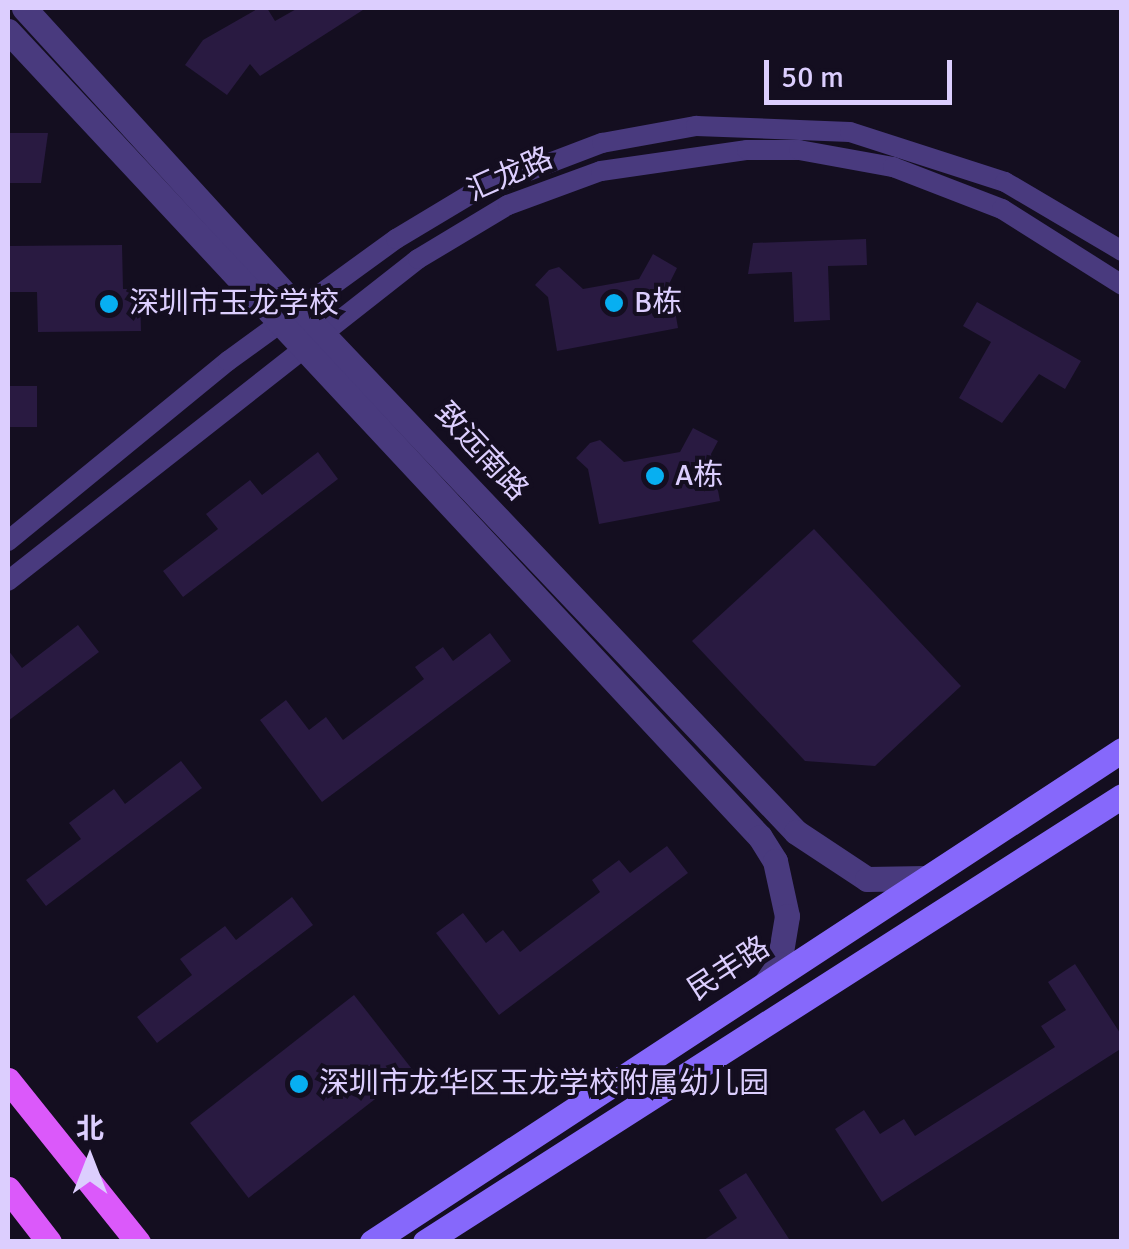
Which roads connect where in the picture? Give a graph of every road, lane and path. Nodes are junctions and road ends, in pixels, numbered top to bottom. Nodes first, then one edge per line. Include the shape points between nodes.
1 (24, 8) edge
2 (8, 31) edge
3 (1122, 251) edge
4 (1122, 285) edge
5 (289, 316) junction
6 (311, 340) junction
7 (8, 542) edge
8 (8, 580) edge
9 (1122, 750) edge
10 (1122, 796) edge
11 (926, 878) junction
12 (765, 984) junction
13 (8, 1080) edge
14 (8, 1189) edge
15 (137, 1237) edge
16 (49, 1242) edge
17 (372, 1242) edge
18 (425, 1242) edge

1 - 5 street, 致远南路
2 - 5 street, 致远南路
3 - 5 street, 汇龙路 via 1005,182 898,143 802,126 696,126 602,143 476,191
4 - 6 street, 汇龙路 via 1002,209 947,184 843,156 747,150 631,164 508,204 418,259
5 - 6 street, 致远南路
5 - 7 street, 汇龙路
6 - 8 street, 汇龙路
6 - 11 street, 致远南路 via 796,832 867,879
6 - 12 street, 致远南路 via 760,837 774,860 787,916 779,964
9 - 11 main road, 民丰路
10 - 18 main road
11 - 12 main road, 民丰路
12 - 17 main road, 民丰路
13 - 15 main road
14 - 16 main road

